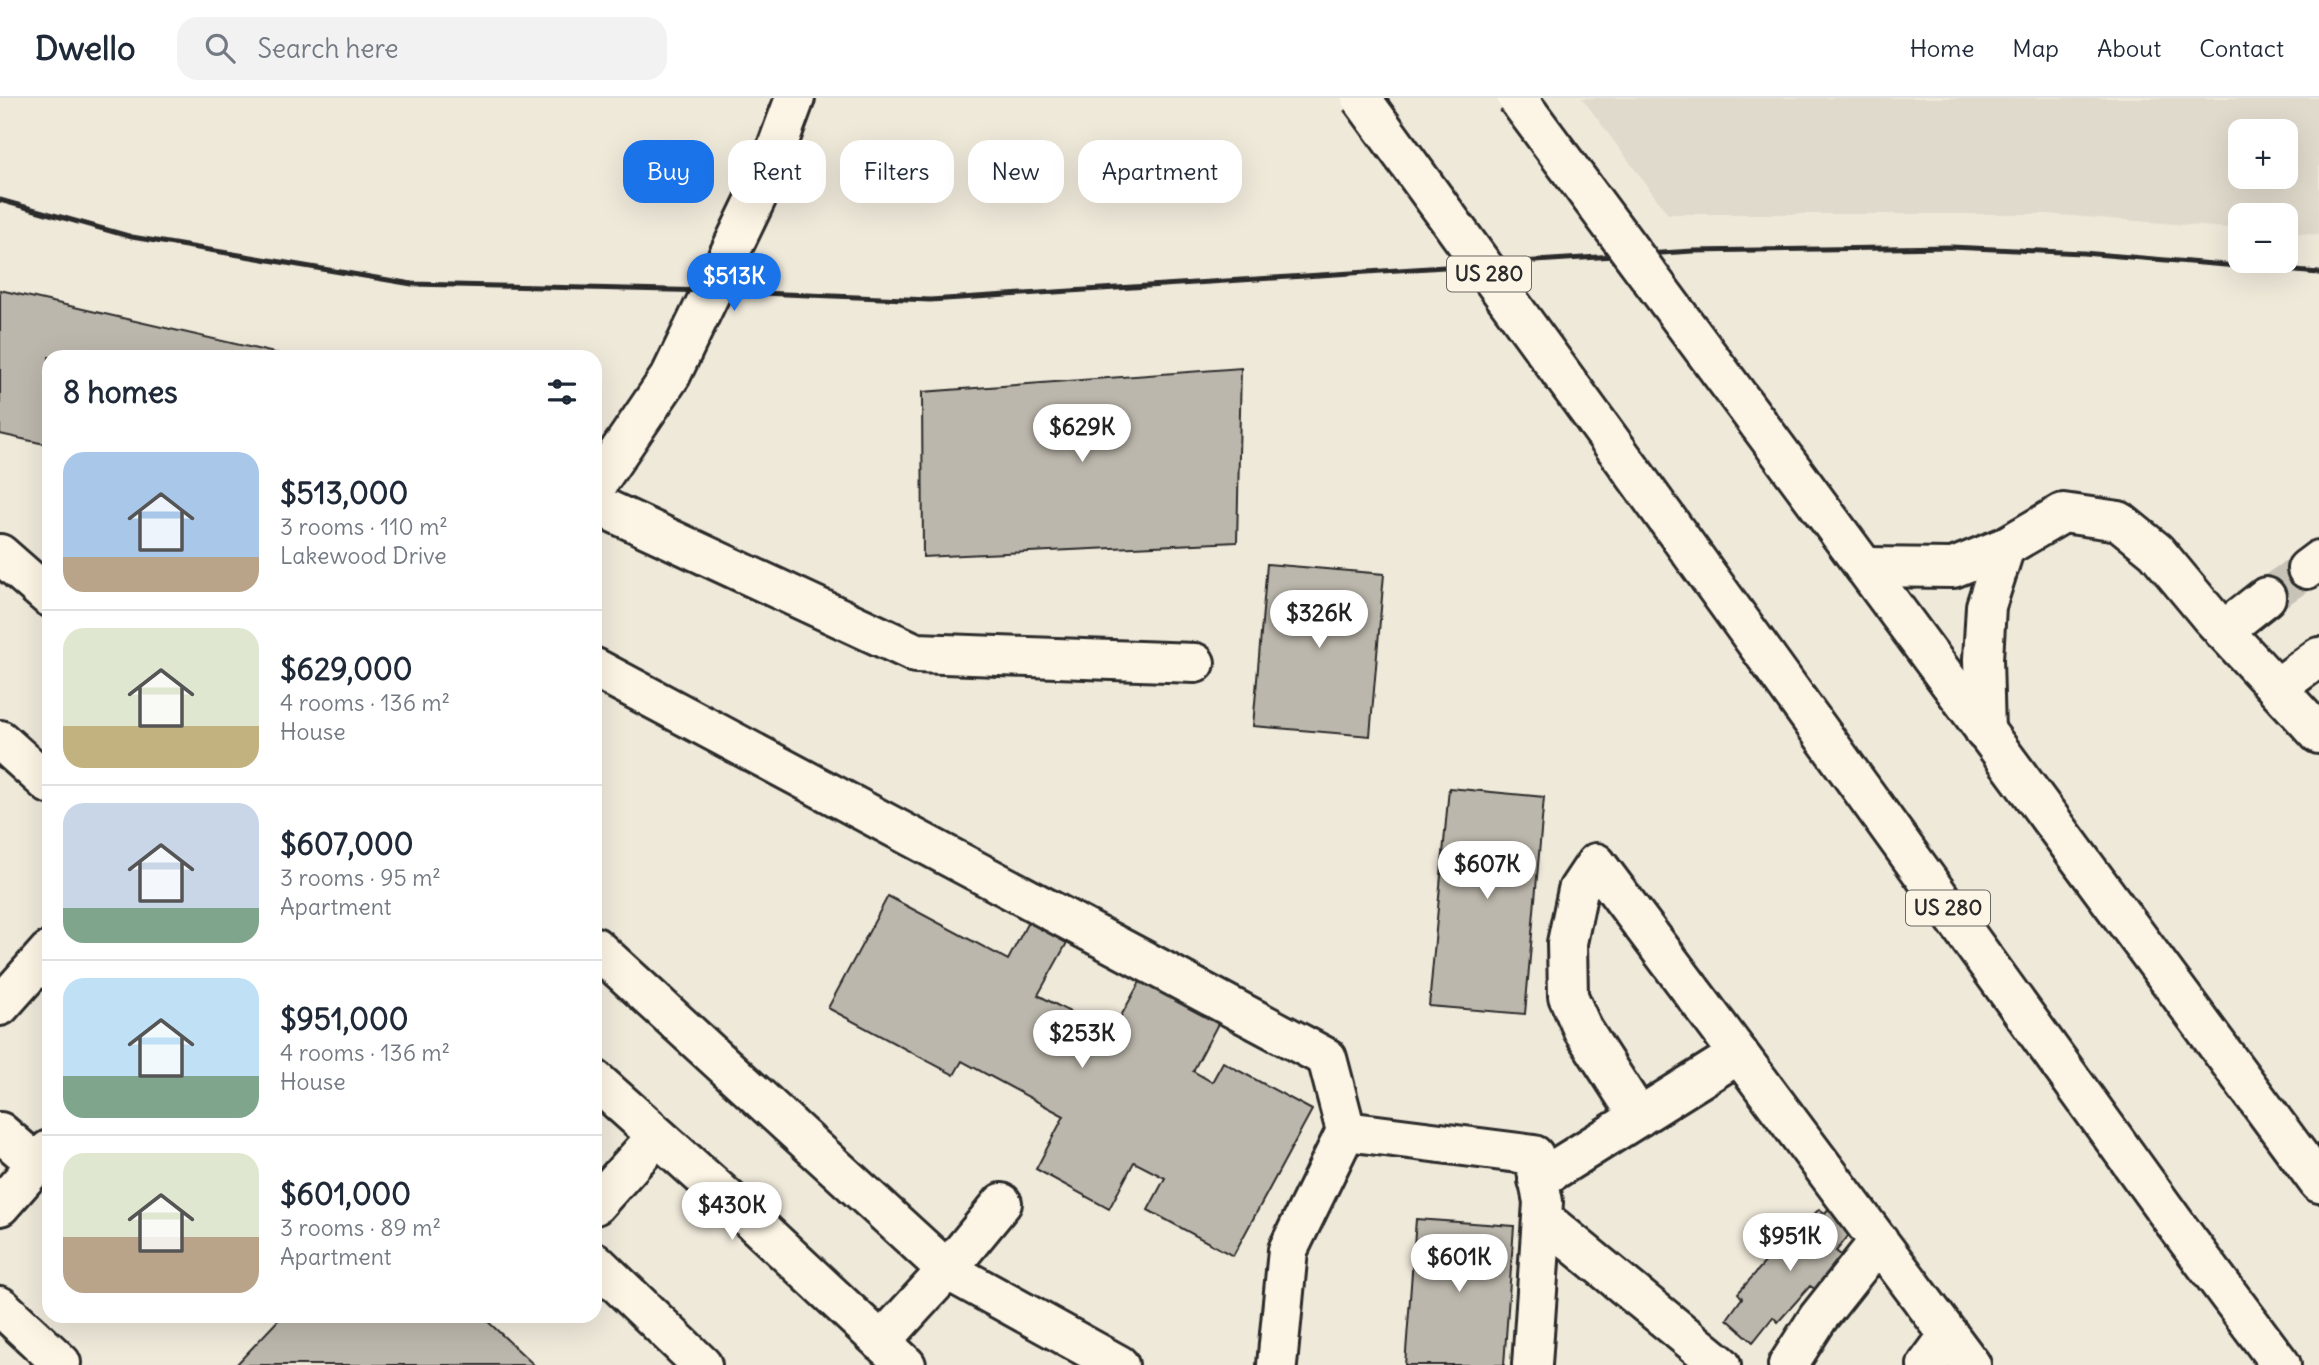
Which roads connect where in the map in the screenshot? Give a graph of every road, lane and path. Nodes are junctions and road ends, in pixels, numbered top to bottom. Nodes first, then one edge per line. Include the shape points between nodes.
1 (795, 98) edge
2 (1361, 98) edge
3 (1517, 98) edge
4 (602, 477) edge
5 (602, 507) edge
6 (2005, 547) junction
7 (0, 554) edge
8 (1864, 567) junction
9 (42, 591) edge
10 (2266, 597) tunnel mouth
11 (2223, 631) junction
12 (2319, 657) edge
13 (1195, 663) dead end
14 (602, 672) edge
15 (2277, 688) junction
16 (1985, 732) junction
17 (2319, 734) edge
18 (0, 740) edge
19 (42, 778) edge
20 (602, 953) edge
21 (42, 959) edge
22 (0, 1006) edge
23 (1739, 1054) junction
24 (602, 1086) edge
25 (1639, 1117) junction
26 (1346, 1130) junction
27 (0, 1132) edge
28 (657, 1136) junction
29 (42, 1156) edge
30 (42, 1158) edge
31 (1538, 1180) junction
32 (2319, 1183) edge
33 (602, 1197) edge
34 (1002, 1203) dead end
35 (0, 1206) edge
36 (1542, 1218) junction
37 (1879, 1241) junction
38 (602, 1269) edge
39 (947, 1270) junction
40 (0, 1306) edge
41 (1949, 1335) junction
42 (893, 1354) edge
43 (59, 1365) edge
44 (702, 1365) edge
45 (1119, 1365) edge
46 (1278, 1365) edge
47 (1532, 1365) edge
48 (1721, 1365) edge
49 (1788, 1365) edge
50 (1927, 1365) edge
51 (1971, 1365) edge
52 (2281, 1365) edge

1 - 4 main road via 764,182 671,375
2 - 52 main road, US 280, bridge
3 - 8 main road, bridge
5 - 13 main road via 916,653
6 - 8 main road via 1953,568
6 - 11 main road via 2063,513 2119,522 2156,551
6 - 16 main road via 1986,606
7 - 9 main road
8 - 16 main road
10 - 11 main road
11 - 15 main road
12 - 15 main road
14 - 26 main road via 1327,1058
15 - 17 main road
16 - 32 main road
18 - 19 main road
20 - 39 main road
21 - 22 main road
23 - 25 main road
23 - 25 main road via 1596,863 1577,890 1567,943 1568,996 1583,1030
23 - 37 main road
24 - 28 main road
25 - 31 main road
26 - 31 main road via 1534,1155
26 - 46 main road via 1288,1250
27 - 29 main road
28 - 33 main road
28 - 42 main road
30 - 35 main road
31 - 36 main road
34 - 39 main road
36 - 47 main road
36 - 48 main road
37 - 41 main road
37 - 49 main road via 1818,1318
38 - 44 main road
39 - 42 main road
39 - 45 main road
40 - 43 main road
41 - 50 main road
41 - 51 main road

